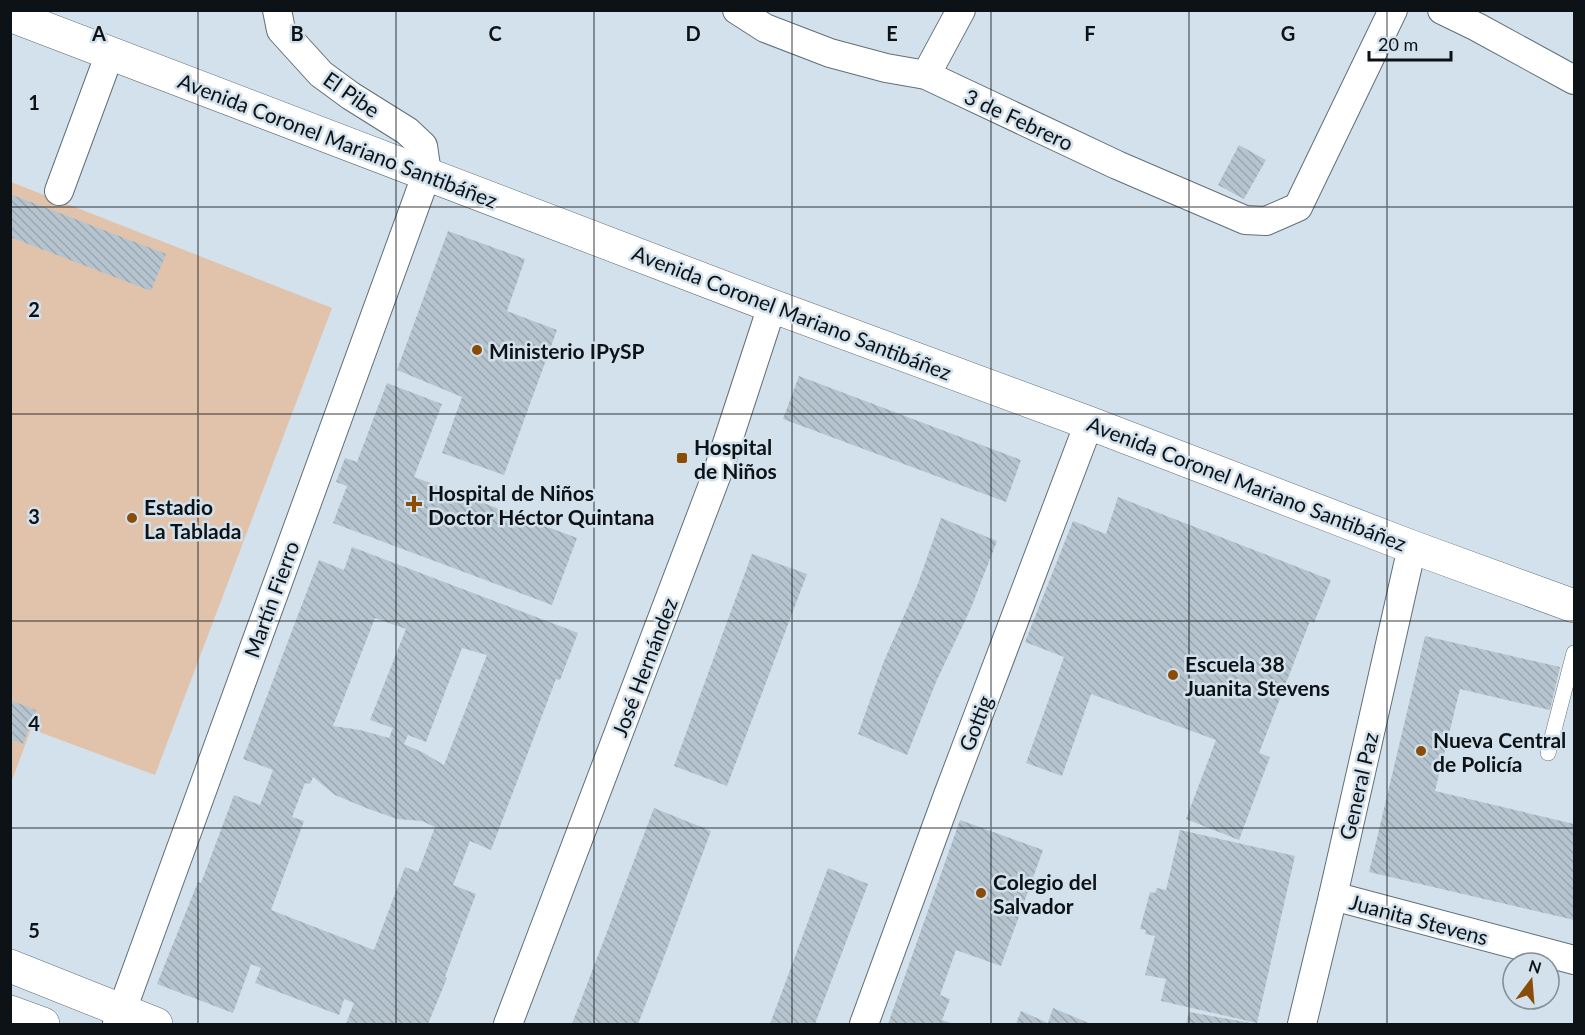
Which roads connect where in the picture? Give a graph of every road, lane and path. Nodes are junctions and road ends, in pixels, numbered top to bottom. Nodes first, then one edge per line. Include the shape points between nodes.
1 (277, 10) edge
2 (737, 10) edge
3 (961, 10) edge
4 (1394, 10) edge
5 (1442, 10) edge
6 (10, 15) edge
7 (1482, 19) edge
8 (110, 53) junction
9 (926, 75) junction
10 (1575, 81) edge
11 (427, 173) junction
12 (59, 191) dead end
13 (772, 306) junction
14 (1089, 423) junction
15 (1412, 547) junction
16 (1575, 606) edge
17 (1575, 653) edge
18 (1548, 753) dead end
19 (1334, 896) junction
20 (1575, 960) edge
21 (10, 966) edge
22 (119, 1018) edge
23 (156, 1024) edge
24 (508, 1024) edge
25 (864, 1024) edge
26 (1302, 1024) edge

1 - 11 street, El Pibe via 281,30 321,74 407,131 423,146
2 - 9 street, 3 de Febrero via 765,28 830,53
3 - 9 street
4 - 9 street, 3 de Febrero via 1298,207 1266,221 1245,220
5 - 7 street
6 - 8 main road, Avenida Coronel Mariano Santibáñez
7 - 10 street
8 - 11 main road, Avenida Coronel Mariano Santibáñez
8 - 12 street
11 - 13 main road, Avenida Coronel Mariano Santibáñez
11 - 22 street, Martín Fierro
13 - 14 main road, Avenida Coronel Mariano Santibáñez
13 - 24 street, José Hernández via 717,474
14 - 15 main road, Avenida Coronel Mariano Santibáñez
14 - 25 street, Gottig
15 - 16 main road, Avenida Coronel Mariano Santibáñez
15 - 19 street, General Paz
17 - 18 lane
19 - 20 street, Juanita Stevens
19 - 26 street, General Paz
21 - 22 main road
22 - 23 main road

